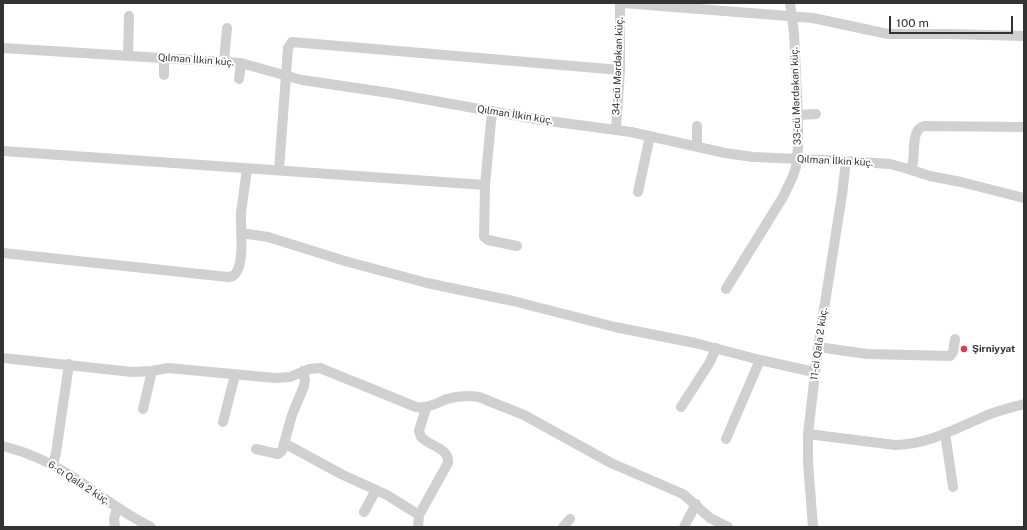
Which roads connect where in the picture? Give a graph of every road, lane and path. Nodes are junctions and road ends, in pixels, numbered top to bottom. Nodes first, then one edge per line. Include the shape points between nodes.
1 (621, 3) edge
2 (790, 3) edge
3 (129, 16) dead end
4 (792, 16) junction
5 (226, 28) dead end
6 (1024, 36) edge
7 (3, 48) edge
8 (128, 56) junction
9 (164, 58) junction
10 (224, 61) junction
11 (241, 63) junction
12 (620, 70) junction
13 (164, 74) dead end
14 (285, 76) junction
15 (239, 79) dead end
16 (492, 112) junction
17 (816, 114) dead end
18 (798, 115) junction
19 (697, 126) dead end
20 (1024, 127) edge
21 (616, 130) junction
22 (650, 136) junction
23 (697, 147) junction
24 (3, 151) edge
25 (797, 159) junction
26 (846, 161) junction
27 (247, 169) junction
28 (279, 170) junction
29 (911, 170) junction
30 (485, 185) junction
31 (638, 192) dead end
32 (1024, 198) edge
33 (241, 233) junction
34 (517, 246) dead end
35 (3, 253) edge
36 (726, 289) dead end
37 (955, 340) dead end
38 (818, 347) junction
39 (716, 348) junction
40 (3, 358) edge
41 (760, 360) junction
42 (69, 364) junction
43 (152, 371) junction
44 (303, 372) junction
45 (814, 372) junction
46 (235, 375) junction
47 (1024, 404) edge
48 (681, 407) dead end
49 (426, 408) junction
50 (143, 409) dead end
51 (222, 422) dead end
52 (945, 433) junction
53 (808, 434) junction
54 (726, 439) dead end
55 (284, 443) junction
56 (3, 446) edge
57 (256, 449) dead end
58 (53, 465) junction
59 (953, 487) dead end
60 (376, 490) junction
61 (696, 504) junction
62 (117, 508) junction
63 (364, 512) dead end
64 (419, 515) junction
65 (570, 519) dead end
66 (115, 527) edge
67 (151, 527) edge
68 (418, 527) edge
69 (563, 527) edge
70 (684, 527) edge
71 (728, 527) edge
72 (813, 527) edge

1 - 4 street
1 - 12 street, 34-cü Mərdəkan küç.
2 - 4 street, 33-cü Mərdəkan küç.
3 - 8 street
4 - 6 street via 888,34
4 - 18 street, 33-cü Mərdəkan küç.
5 - 10 street
7 - 8 street, Qılman İlkin küç.
8 - 9 street, Qılman İlkin küç.
9 - 10 street, Qılman İlkin küç.
9 - 13 street
10 - 11 street, Qılman İlkin küç.
11 - 14 street, Qılman İlkin küç.
11 - 15 street
12 - 14 street via 295,42 288,48
12 - 21 street, 34-cü Mərdəkan küç.
14 - 16 street, Qılman İlkin küç.
14 - 28 street
16 - 21 street, Qılman İlkin küç.
16 - 30 street
17 - 18 street
18 - 25 street, 33-cü Mərdəkan küç.
19 - 23 street
20 - 29 street via 920,127 915,135
21 - 22 street, Qılman İlkin küç.
22 - 23 street, Qılman İlkin küç.
22 - 31 street
23 - 25 street, Qılman İlkin küç. via 741,156
24 - 27 street
25 - 26 street, Qılman İlkin küç.
25 - 36 street, 33-cü Mərdəkan küç. via 793,176 783,197
26 - 29 street, Qılman İlkin küç. via 890,164
26 - 38 street, 11-ci Qala 2 küç.
27 - 28 street
27 - 33 street
28 - 30 street
29 - 32 street, Qılman İlkin küç.
30 - 34 street via 484,236 488,240
33 - 35 street via 240,262 236,274 228,277
33 - 39 street via 268,237 427,283
37 - 38 street via 954,352 950,356 867,354
38 - 45 street, 11-ci Qala 2 küç.
39 - 41 street
39 - 48 street
40 - 42 street
41 - 45 street
41 - 54 street
42 - 43 street via 132,372
42 - 58 street
43 - 46 street via 168,368
43 - 50 street
44 - 46 street via 290,377 275,378
44 - 49 street via 309,368 320,368 411,406
44 - 55 street via 304,386 292,414
45 - 53 street, 11-ci Qala 2 küç.
46 - 51 street
47 - 52 street via 984,416
49 - 61 street via 453,398 472,396 486,399 524,415 611,463 683,494
49 - 64 street via 419,431 420,437 445,452 449,459
52 - 53 street via 906,445
52 - 59 street
53 - 72 street, 11-ci Qala 2 küç.
55 - 57 street via 282,451 278,454
55 - 60 street
56 - 58 street, 6-cı Qala 2 küç.
58 - 62 street, 6-cı Qala 2 küç.
60 - 63 street
60 - 64 street
61 - 70 street
61 - 71 street via 710,518
62 - 66 street
62 - 67 street, 6-cı Qala 2 küç.
64 - 68 street
65 - 69 street

